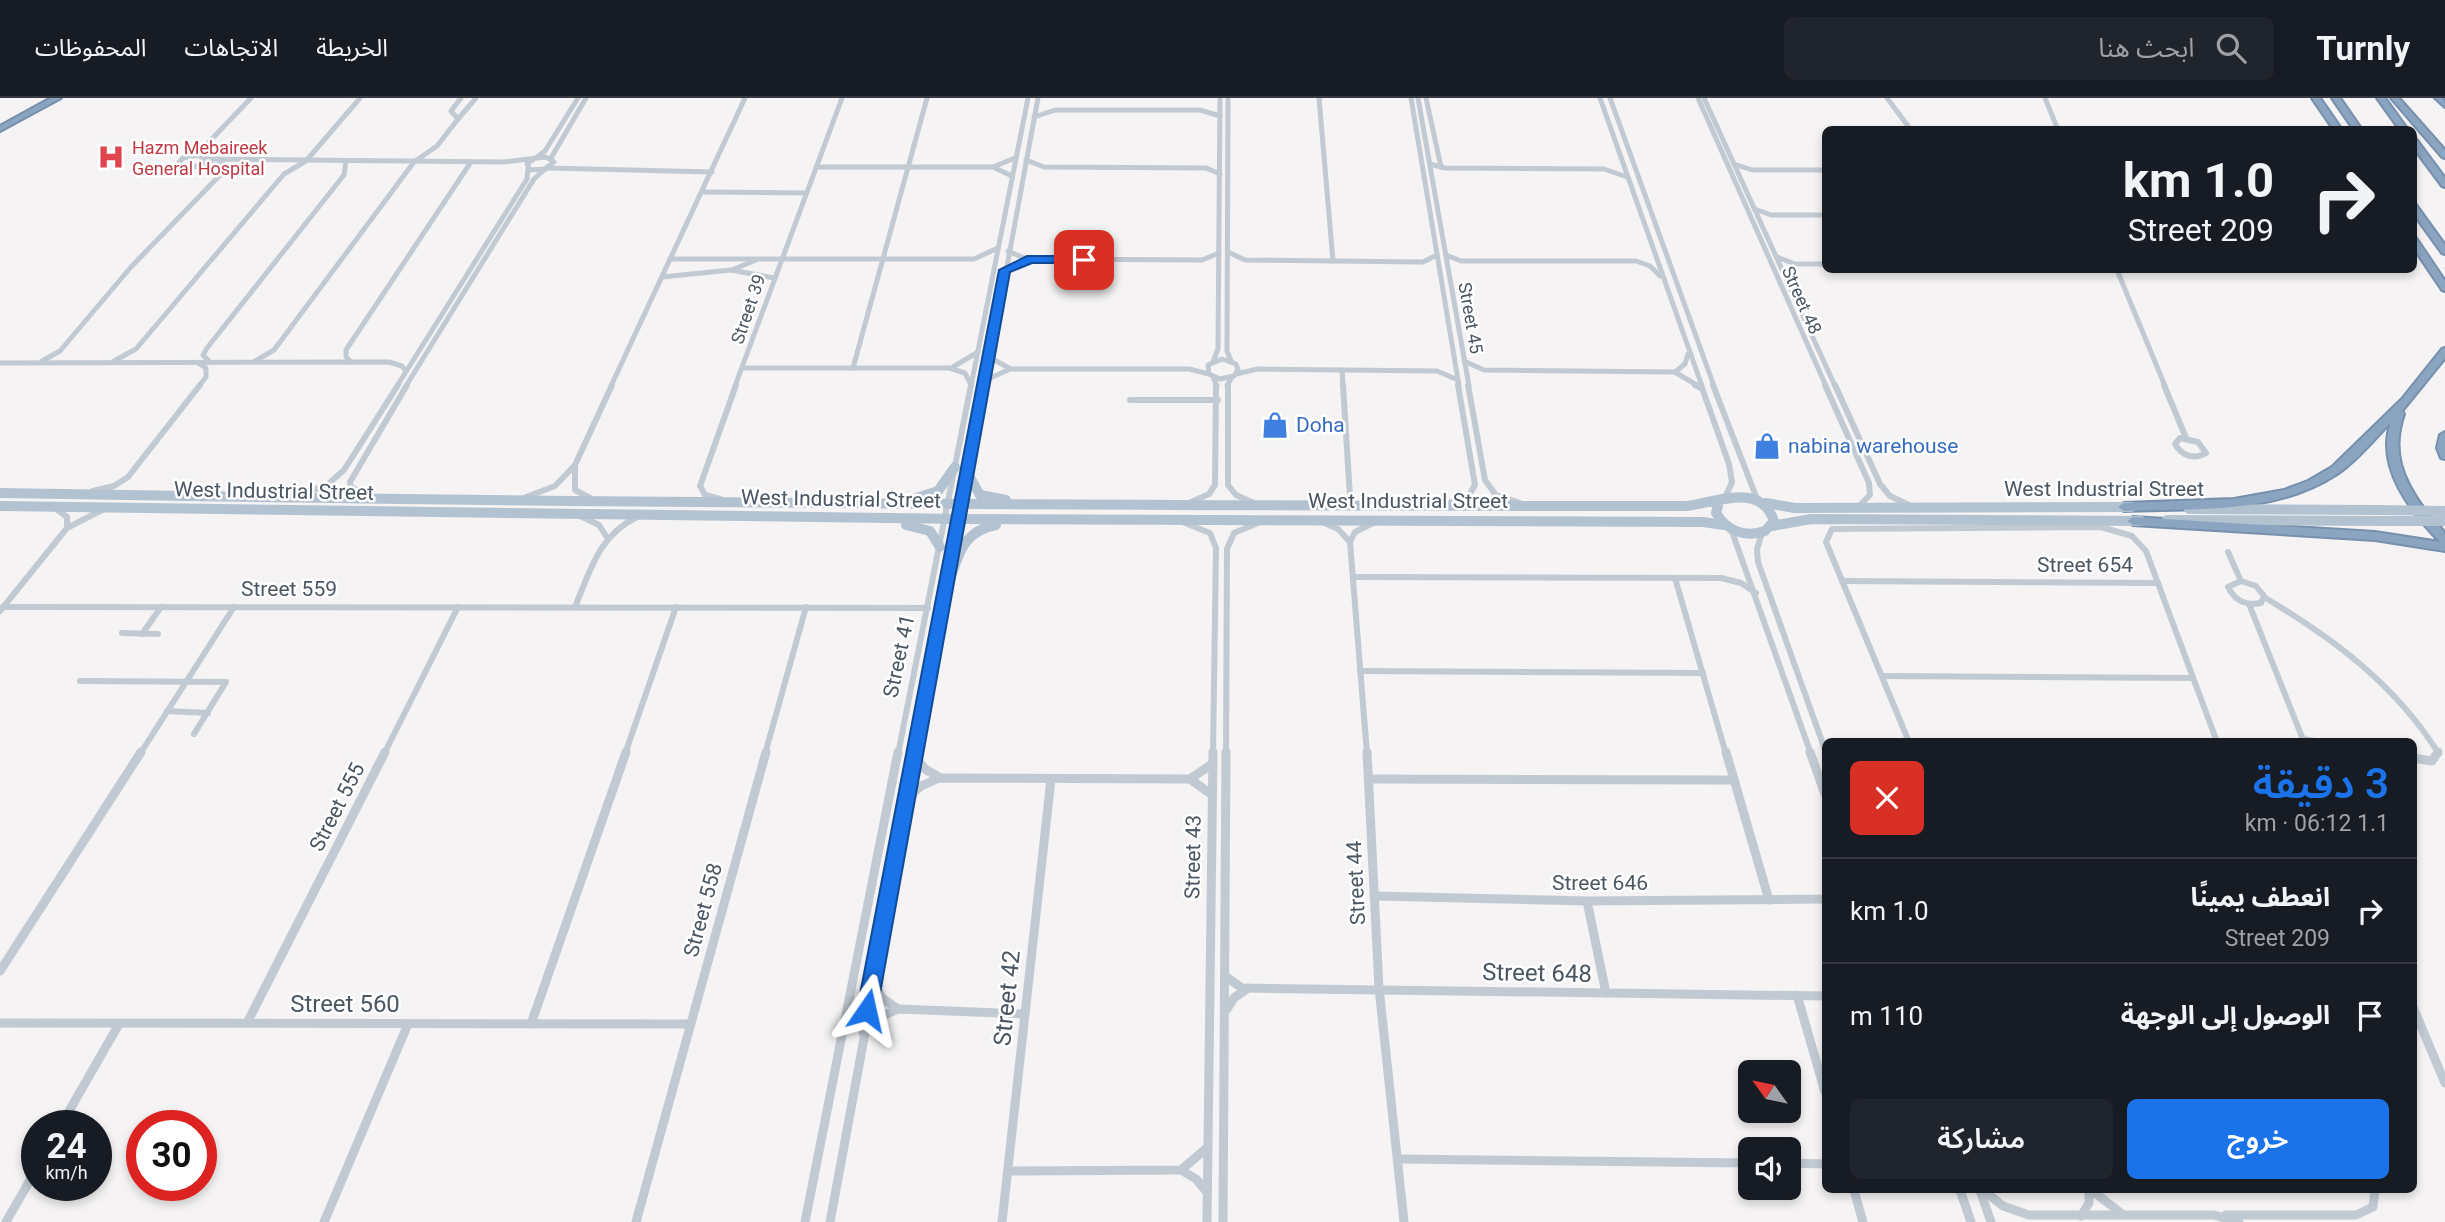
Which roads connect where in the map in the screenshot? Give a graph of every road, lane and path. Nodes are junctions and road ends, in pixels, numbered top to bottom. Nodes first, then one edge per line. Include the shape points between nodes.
1 (39, 98) edge
2 (57, 98) edge
3 (251, 98) edge
4 (360, 98) edge
5 (461, 98) edge
6 (476, 98) edge
7 (578, 98) edge
8 (586, 98) edge
9 (745, 98) edge
10 (842, 98) edge
11 (927, 98) edge
12 (1028, 98) edge
13 (1220, 98) edge
14 (1228, 98) edge
15 (1319, 98) edge
16 (1411, 98) edge
17 (1418, 98) edge
18 (1426, 98) edge
19 (1599, 98) edge
20 (1610, 98) edge
21 (1698, 98) edge
22 (1704, 98) edge
23 (1887, 98) edge
24 (1897, 98) edge
25 (2045, 98) edge
26 (2316, 98) edge
27 (2336, 98) edge
28 (2381, 98) edge
29 (2395, 98) edge
30 (2439, 98) edge
31 (1038, 99) edge
32 (2445, 105) edge
33 (1896, 106) junction
34 (1220, 116) junction
35 (1034, 117) junction
36 (458, 119) junction
37 (0, 120) edge
38 (1908, 126) edge
39 (2056, 126) edge
40 (2334, 126) edge
41 (2355, 126) edge
42 (2401, 126) edge
43 (0, 129) edge
44 (2417, 146) edge
45 (2445, 155) edge
46 (204, 157) junction
47 (535, 158) junction
48 (1015, 158) junction
49 (552, 159) junction
50 (1621, 159) junction
51 (1026, 160) junction
52 (306, 161) junction
53 (1220, 161) junction
54 (346, 162) junction
55 (414, 162) junction
56 (471, 162) junction
57 (504, 162) junction
58 (224, 163) junction
59 (1430, 164) junction
60 (1734, 164) junction
61 (200, 165) junction
62 (576, 167) junction
63 (816, 167) junction
64 (908, 167) junction
65 (993, 167) junction
66 (1044, 167) junction
67 (527, 168) junction
68 (546, 168) junction
69 (1206, 168) junction
70 (1443, 168) junction
71 (1604, 169) junction
72 (1752, 170) junction
73 (1822, 170) edge
74 (712, 172) junction
75 (1220, 174) junction
76 (1432, 174) junction
77 (1023, 175) junction
78 (1012, 176) junction
79 (1627, 177) junction
80 (1740, 177) junction
81 (2445, 184) edge
82 (703, 192) junction
83 (806, 193) junction
84 (1755, 209) junction
85 (2417, 212) edge
86 (1771, 215) junction
87 (1822, 215) edge
88 (1761, 221) junction
89 (1651, 246) junction
90 (2417, 246) edge
91 (998, 247) junction
92 (1009, 251) junction
93 (2445, 251) edge
94 (1228, 252) junction
95 (1219, 253) junction
96 (1446, 255) junction
97 (1437, 256) junction
98 (782, 257) junction
99 (1777, 257) junction
100 (762, 258) junction
101 (883, 258) junction
102 (670, 259) junction
103 (974, 259) junction
104 (1031, 259) junction
105 (1202, 260) junction
106 (1245, 260) junction
107 (1333, 261) junction
108 (1423, 261) junction
109 (1461, 261) junction
110 (1636, 261) junction
111 (1795, 264) junction
112 (1822, 264) edge
113 (1439, 268) junction
114 (1448, 268) junction
115 (1219, 269) junction
116 (731, 270) junction
117 (1005, 270) junction
118 (994, 271) junction
119 (1228, 271) junction
120 (1783, 271) junction
121 (2118, 273) edge
122 (662, 277) junction
123 (774, 278) junction
124 (1662, 278) junction
125 (2445, 288) edge
126 (60, 351) junction
127 (2445, 351) edge
128 (978, 352) junction
129 (1689, 352) junction
130 (989, 357) junction
131 (1455, 361) junction
132 (1464, 361) junction
133 (247, 362) junction
134 (352, 362) junction
135 (1234, 362) junction
136 (0, 363) edge
137 (33, 363) junction
138 (72, 363) junction
139 (110, 363) junction
140 (197, 363) junction
141 (210, 363) junction
142 (1211, 363) junction
143 (743, 368) junction
144 (853, 368) junction
145 (949, 368) junction
146 (1010, 369) junction
147 (1189, 369) junction
148 (1258, 369) junction
149 (1342, 370) junction
150 (1484, 370) junction
151 (406, 371) junction
152 (1437, 371) junction
153 (1675, 372) junction
154 (1211, 375) junction
155 (1234, 375) junction
156 (985, 380) junction
157 (1458, 380) junction
158 (1468, 380) junction
159 (971, 385) junction
160 (1702, 390) junction
161 (1130, 400) dead end
162 (1218, 400) junction
163 (2406, 401) junction
164 (2445, 435) edge
165 (2186, 438) junction
166 (2445, 455) edge
167 (575, 465) junction
168 (955, 467) junction
169 (968, 474) junction
170 (0, 493) edge
171 (78, 494) junction
172 (1350, 497) dead end
173 (273, 498) junction
174 (386, 500) junction
175 (1722, 500) junction
176 (1760, 501) junction
177 (508, 502) junction
178 (608, 504) junction
179 (741, 504) junction
180 (879, 505) junction
181 (0, 506) edge
182 (51, 506) junction
183 (947, 506) junction
184 (962, 506) junction
185 (1046, 506) junction
186 (1182, 506) junction
187 (1261, 506) junction
188 (2124, 506) junction
189 (1436, 507) junction
190 (1538, 507) junction
191 (108, 508) junction
192 (1856, 508) junction
193 (1915, 508) junction
194 (2445, 511) edge
195 (578, 515) junction
196 (641, 516) junction
197 (854, 518) junction
198 (946, 519) junction
199 (960, 519) junction
200 (1024, 519) junction
201 (1174, 520) junction
202 (1265, 520) junction
203 (1314, 520) junction
204 (1381, 520) junction
205 (1901, 520) junction
206 (2133, 521) junction
207 (2445, 522) edge
208 (1772, 526) junction
209 (1727, 527) junction
210 (1962, 527) junction
211 (67, 528) junction
212 (1762, 533) junction
213 (606, 536) junction
214 (2445, 540) edge
215 (1350, 542) junction
216 (940, 547) junction
217 (2445, 547) edge
218 (2228, 552) dead end
219 (1353, 577) junction
220 (1675, 578) junction
221 (1842, 581) junction
222 (2241, 581) junction
223 (949, 582) junction
224 (2158, 583) junction
225 (1756, 593) junction
226 (2264, 597) junction
227 (2249, 604) junction
228 (161, 607) junction
229 (234, 607) junction
230 (458, 607) junction
231 (575, 607) junction
232 (676, 607) junction
233 (806, 607) junction
234 (928, 608) junction
235 (2, 609) edge
236 (122, 633) dead end
237 (142, 634) junction
238 (158, 634) dead end
239 (1360, 671) junction
240 (1703, 673) junction
241 (1882, 676) junction
242 (2193, 678) junction
243 (80, 681) dead end
244 (186, 682) junction
245 (167, 711) junction
246 (208, 713) junction
247 (194, 734) dead end
248 (1907, 738) edge
249 (2216, 738) edge
250 (2302, 738) edge
251 (1822, 742) edge
252 (915, 757) junction
253 (2417, 759) edge
254 (1212, 764) junction
255 (939, 778) junction
256 (1051, 779) junction
257 (1190, 779) junction
258 (1369, 779) junction
259 (1734, 780) junction
260 (1822, 785) edge
261 (1212, 795) junction
262 (907, 800) junction
263 (1374, 896) junction
264 (1822, 899) edge
265 (1769, 900) junction
266 (1587, 901) junction
267 (0, 971) edge
268 (1225, 976) junction
269 (873, 981) junction
270 (1248, 988) junction
271 (1379, 988) junction
272 (1606, 993) junction
273 (1797, 995) junction
274 (1822, 996) edge
275 (898, 1009) junction
276 (1225, 1012) junction
277 (1025, 1014) junction
278 (2417, 1016) edge
279 (0, 1023) edge
280 (247, 1023) junction
281 (119, 1024) junction
282 (408, 1024) junction
283 (531, 1024) junction
284 (690, 1024) junction
285 (863, 1034) junction
286 (1822, 1082) edge
287 (2445, 1083) edge
288 (70, 1110) edge
289 (1208, 1147) junction
290 (1399, 1159) junction
291 (1738, 1163) edge
292 (1801, 1163) edge
293 (1822, 1164) edge
294 (1181, 1170) junction
295 (1007, 1171) junction
296 (1208, 1193) junction
297 (1855, 1193) edge
298 (1961, 1193) edge
299 (1983, 1193) edge
300 (1986, 1193) edge
301 (2090, 1193) edge
302 (2093, 1193) edge
303 (2375, 1193) edge
304 (21, 1196) edge
305 (2125, 1215) junction
306 (2081, 1216) junction
307 (2223, 1216) junction
308 (2253, 1218) edge
309 (6, 1222) edge
310 (324, 1222) edge
311 (635, 1222) edge
312 (805, 1222) edge
313 (830, 1222) edge
314 (1002, 1222) edge
315 (1207, 1222) edge
316 (1223, 1222) edge
317 (1404, 1222) edge
318 (1863, 1222) edge
319 (1971, 1222) edge
320 (1991, 1222) edge
321 (2239, 1222) edge

1 - 37 highway
2 - 43 highway
3 - 46 street via 208,144
4 - 52 street
5 - 36 street via 452,111
6 - 36 street
7 - 47 street via 545,151
8 - 49 street
9 - 74 street
10 - 63 street, Street 39
11 - 64 street
12 - 48 street, Street 41
13 - 34 street
14 - 94 street
15 - 107 street
16 - 97 street, Street 45
17 - 59 street, Street 45
18 - 70 street
19 - 50 street
20 - 176 street via 1749,485
21 - 192 street, Street 48 via 1869,484 1867,500
22 - 60 street, Street 48
23 - 33 street
24 - 33 street
25 - 39 street
26 - 40 highway
27 - 41 highway
28 - 42 highway
29 - 45 highway
30 - 32 highway
31 - 35 street, Street 41
33 - 38 street
34 - 35 street via 1200,110 1062,110
34 - 53 street
35 - 51 street, Street 41
36 - 55 street via 437,146
44 - 81 highway
46 - 58 street
46 - 61 street
46 - 61 street via 187,157 176,166
47 - 49 street
47 - 57 street
47 - 67 street
48 - 65 street
48 - 78 street, Street 41
49 - 62 street
49 - 68 street
50 - 71 street
50 - 79 street
51 - 66 street
51 - 77 street, Street 41
52 - 54 street
52 - 58 street
52 - 139 street via 284,173 136,349
53 - 69 street
53 - 75 street
54 - 55 street
54 - 141 street via 344,175 206,348 204,358
55 - 56 street
55 - 133 street via 277,347 265,357
56 - 57 street
56 - 134 street via 346,350
57 - 67 street
58 - 61 street
58 - 126 street via 220,174 131,267
59 - 70 street
59 - 76 street, Street 45
60 - 72 street
60 - 80 street, Street 48
62 - 68 street
62 - 74 street
63 - 64 street
63 - 83 street, Street 39
64 - 65 street
64 - 101 street
65 - 78 street
66 - 69 street
66 - 77 street
67 - 68 street
67 - 151 street via 527,179
68 - 174 street via 534,179 351,477 356,491
69 - 75 street
70 - 71 street
70 - 76 street
71 - 79 street
72 - 73 street
72 - 80 street
74 - 82 street
75 - 95 street
76 - 96 street, Street 45
77 - 92 street, Street 41
78 - 91 street, Street 41
79 - 89 street
80 - 84 street, Street 48
82 - 83 street
82 - 102 street
83 - 98 street, Street 39
84 - 86 street
84 - 88 street, Street 48
85 - 93 highway
86 - 87 street
86 - 88 street
88 - 99 street, Street 48
89 - 110 street via 1647,256
89 - 124 street
90 - 125 highway
91 - 103 street
91 - 118 street, Street 41
92 - 104 street
92 - 117 street, Street 41
94 - 106 street
94 - 119 street
95 - 105 street
95 - 115 street
96 - 109 street
96 - 114 street, Street 45
97 - 108 street
97 - 113 street, Street 45
98 - 100 street
98 - 101 street
98 - 123 street, Street 39
99 - 111 street, Street 48
99 - 120 street, Street 48
100 - 102 street
100 - 116 street
101 - 103 street
101 - 144 street
102 - 122 street
103 - 118 street
104 - 105 street
104 - 117 street
105 - 115 street
106 - 107 street
106 - 119 street
107 - 108 street
108 - 113 street
109 - 110 street
109 - 114 street
110 - 124 street
111 - 112 street, Street 48
111 - 120 street, Street 48
113 - 131 street, Street 45
114 - 132 street, Street 45
115 - 142 street via 1218,349
116 - 122 street
116 - 123 street
117 - 130 street, Street 41
118 - 128 street, Street 41
119 - 135 street via 1227,351
120 - 193 street, Street 48 via 1880,484 1890,496
121 - 165 street
122 - 167 street
123 - 143 street, Street 39
124 - 129 street
126 - 137 street
126 - 138 street via 61,359
127 - 163 highway
128 - 145 street
128 - 159 street, Street 41
129 - 153 street via 1685,364
129 - 160 street
130 - 146 street
130 - 156 street, Street 41
131 - 152 street
131 - 157 street, Street 45
132 - 150 street
132 - 158 street, Street 45
133 - 134 street
133 - 141 street
134 - 151 street via 394,363
135 - 142 street
135 - 148 street
135 - 155 street
136 - 137 street
137 - 138 street
138 - 139 street
139 - 140 street
140 - 141 street
140 - 171 street via 206,368 206,377 128,477 114,486
142 - 147 street
142 - 154 street via 1207,370
143 - 144 street
143 - 179 street, Street 39 via 700,486 705,495
144 - 145 street
145 - 159 street via 965,373
146 - 147 street
146 - 156 street
147 - 154 street
148 - 149 street
148 - 155 street
149 - 152 street
149 - 172 street
150 - 153 street
150 - 158 street
151 - 173 street via 340,475 317,490
152 - 157 street
153 - 160 street
154 - 155 street
154 - 162 street via 1218,386
155 - 187 street via 1227,387 1228,485 1236,495
156 - 169 street, Street 41
157 - 189 street, Street 45 via 1475,485 1463,499
158 - 190 street, Street 45 via 1487,485 1504,499
159 - 168 street, Street 41
160 - 175 street via 1732,473 1730,490
161 - 162 street
162 - 186 street via 1215,485 1203,497
163 - 188 highway via 2336,470 2302,489 2240,503
163 - 214 highway via 2393,426 2392,456 2406,490
164 - 166 highway
165 - 165 street via 2175,443 2180,451 2192,457 2206,453 2203,446
167 - 177 street via 548,491
167 - 178 street via 575,490
168 - 180 main road via 933,495
168 - 183 street, Street 41
169 - 184 street, Street 41
169 - 185 main road via 980,495
170 - 171 main road, West Industrial Street
171 - 173 main road, West Industrial Street
173 - 174 main road, West Industrial Street
174 - 177 main road, West Industrial Street
175 - 176 main road via 1740,495
175 - 190 main road, West Industrial Street via 1687,506
175 - 209 main road via 1716,513
176 - 192 main road, West Industrial Street via 1787,508
176 - 208 main road via 1773,514
177 - 178 main road, West Industrial Street
178 - 179 main road, West Industrial Street
179 - 180 main road, West Industrial Street
180 - 183 main road, West Industrial Street
181 - 182 main road, West Industrial Street
182 - 191 main road, West Industrial Street
182 - 211 street via 67,517
183 - 184 main road, West Industrial Street
183 - 198 street, Street 41
184 - 185 main road, West Industrial Street
184 - 199 street, Street 41
185 - 186 main road, West Industrial Street
186 - 187 main road, West Industrial Street
187 - 189 main road, West Industrial Street
188 - 193 main road, West Industrial Street
188 - 194 main road, West Industrial Street, bridge
189 - 190 main road, West Industrial Street
191 - 195 main road, West Industrial Street
191 - 211 street
192 - 193 main road, West Industrial Street
195 - 196 main road, West Industrial Street
195 - 213 street via 598,525
196 - 197 main road, West Industrial Street
196 - 213 street
197 - 198 main road, West Industrial Street
197 - 216 main road via 921,527 930,531
198 - 199 main road, West Industrial Street
198 - 216 street, Street 41
199 - 200 main road, West Industrial Street
199 - 223 street, Street 41
200 - 201 main road, West Industrial Street
200 - 223 main road via 972,531
201 - 202 main road, West Industrial Street
201 - 254 street, Street 43 via 1206,530 1216,541
202 - 203 main road, West Industrial Street
202 - 268 street, Street 43 via 1234,533 1227,549
203 - 204 main road, West Industrial Street
203 - 215 street via 1338,529
204 - 209 main road, West Industrial Street via 1703,522
204 - 215 street via 1360,528
205 - 206 main road, West Industrial Street
205 - 208 main road, West Industrial Street via 1800,520
205 - 210 main road
206 - 207 main road, West Industrial Street, bridge
206 - 217 highway via 2375,536
208 - 212 main road
209 - 212 main road via 1744,534
209 - 225 street
210 - 221 street via 1840,527 1828,533 1826,542
210 - 224 street via 2101,527 2133,536 2146,551
211 - 235 street
212 - 251 street via 1758,562
213 - 231 street
215 - 219 street, Street 44
216 - 234 street, Street 41
218 - 222 street
219 - 220 street
219 - 239 street, Street 44
220 - 225 street via 1729,579
220 - 240 street
221 - 224 street, Street 654
221 - 241 street
222 - 226 street via 2256,586
222 - 227 street via 2228,587 2234,597
223 - 252 street, Street 41
224 - 242 street, Street 654
225 - 260 street
226 - 227 street via 2262,603
226 - 253 street via 2347,651 2412,712 2439,754 2432,761
227 - 250 street
228 - 229 street, Street 559
228 - 235 street, Street 559
228 - 237 street
229 - 230 street, Street 559
229 - 244 street
230 - 231 street, Street 559
230 - 280 street, Street 555
231 - 232 street, Street 559
232 - 233 street, Street 559
232 - 283 street
233 - 234 street, Street 559
233 - 284 street, Street 558
234 - 312 street, Street 41
236 - 237 street
237 - 238 street
239 - 240 street
239 - 258 street, Street 44
240 - 259 street
241 - 242 street
241 - 248 street
242 - 249 street, Street 654
243 - 244 street
244 - 245 street
244 - 246 street via 226,682
245 - 246 street
245 - 267 street
246 - 247 street
252 - 255 street
252 - 262 street, Street 41
254 - 257 street
254 - 261 street, Street 43
255 - 256 street
255 - 262 street via 921,786
256 - 257 street
256 - 277 street, Street 42
257 - 261 street
258 - 259 street
258 - 263 street, Street 44
259 - 265 street
261 - 289 street, Street 43
262 - 269 street, Street 41
263 - 266 street, Street 646
263 - 271 street, Street 44
264 - 265 street, Street 646
265 - 266 street, Street 646
266 - 272 street
268 - 270 street, Street 648
268 - 276 street, Street 43
269 - 275 street via 882,998
269 - 285 street, Street 41
270 - 271 street, Street 648
270 - 276 street
271 - 272 street, Street 648
271 - 290 street, Street 44
272 - 273 street, Street 648
273 - 274 street, Street 648
273 - 286 street
275 - 277 street
275 - 285 street via 878,1018
276 - 316 street, Street 43
277 - 295 street, Street 42
278 - 287 street
279 - 281 street, Street 560
280 - 281 street, Street 560
280 - 282 street, Street 560
281 - 288 street
282 - 283 street, Street 560
282 - 310 street
283 - 284 street, Street 560
284 - 311 street, Street 558
285 - 313 street, Street 41
289 - 294 street
289 - 296 street, Street 43
290 - 291 street
290 - 317 street, Street 44
292 - 293 street
294 - 295 street
294 - 296 street
295 - 314 street, Street 42
296 - 315 street, Street 43
297 - 318 street
298 - 319 street
299 - 320 street
300 - 306 street via 2015,1212
301 - 306 street
302 - 305 street
303 - 308 street via 2373,1207 2366,1213
304 - 309 street
305 - 306 street
305 - 307 street
307 - 308 street
307 - 321 street

